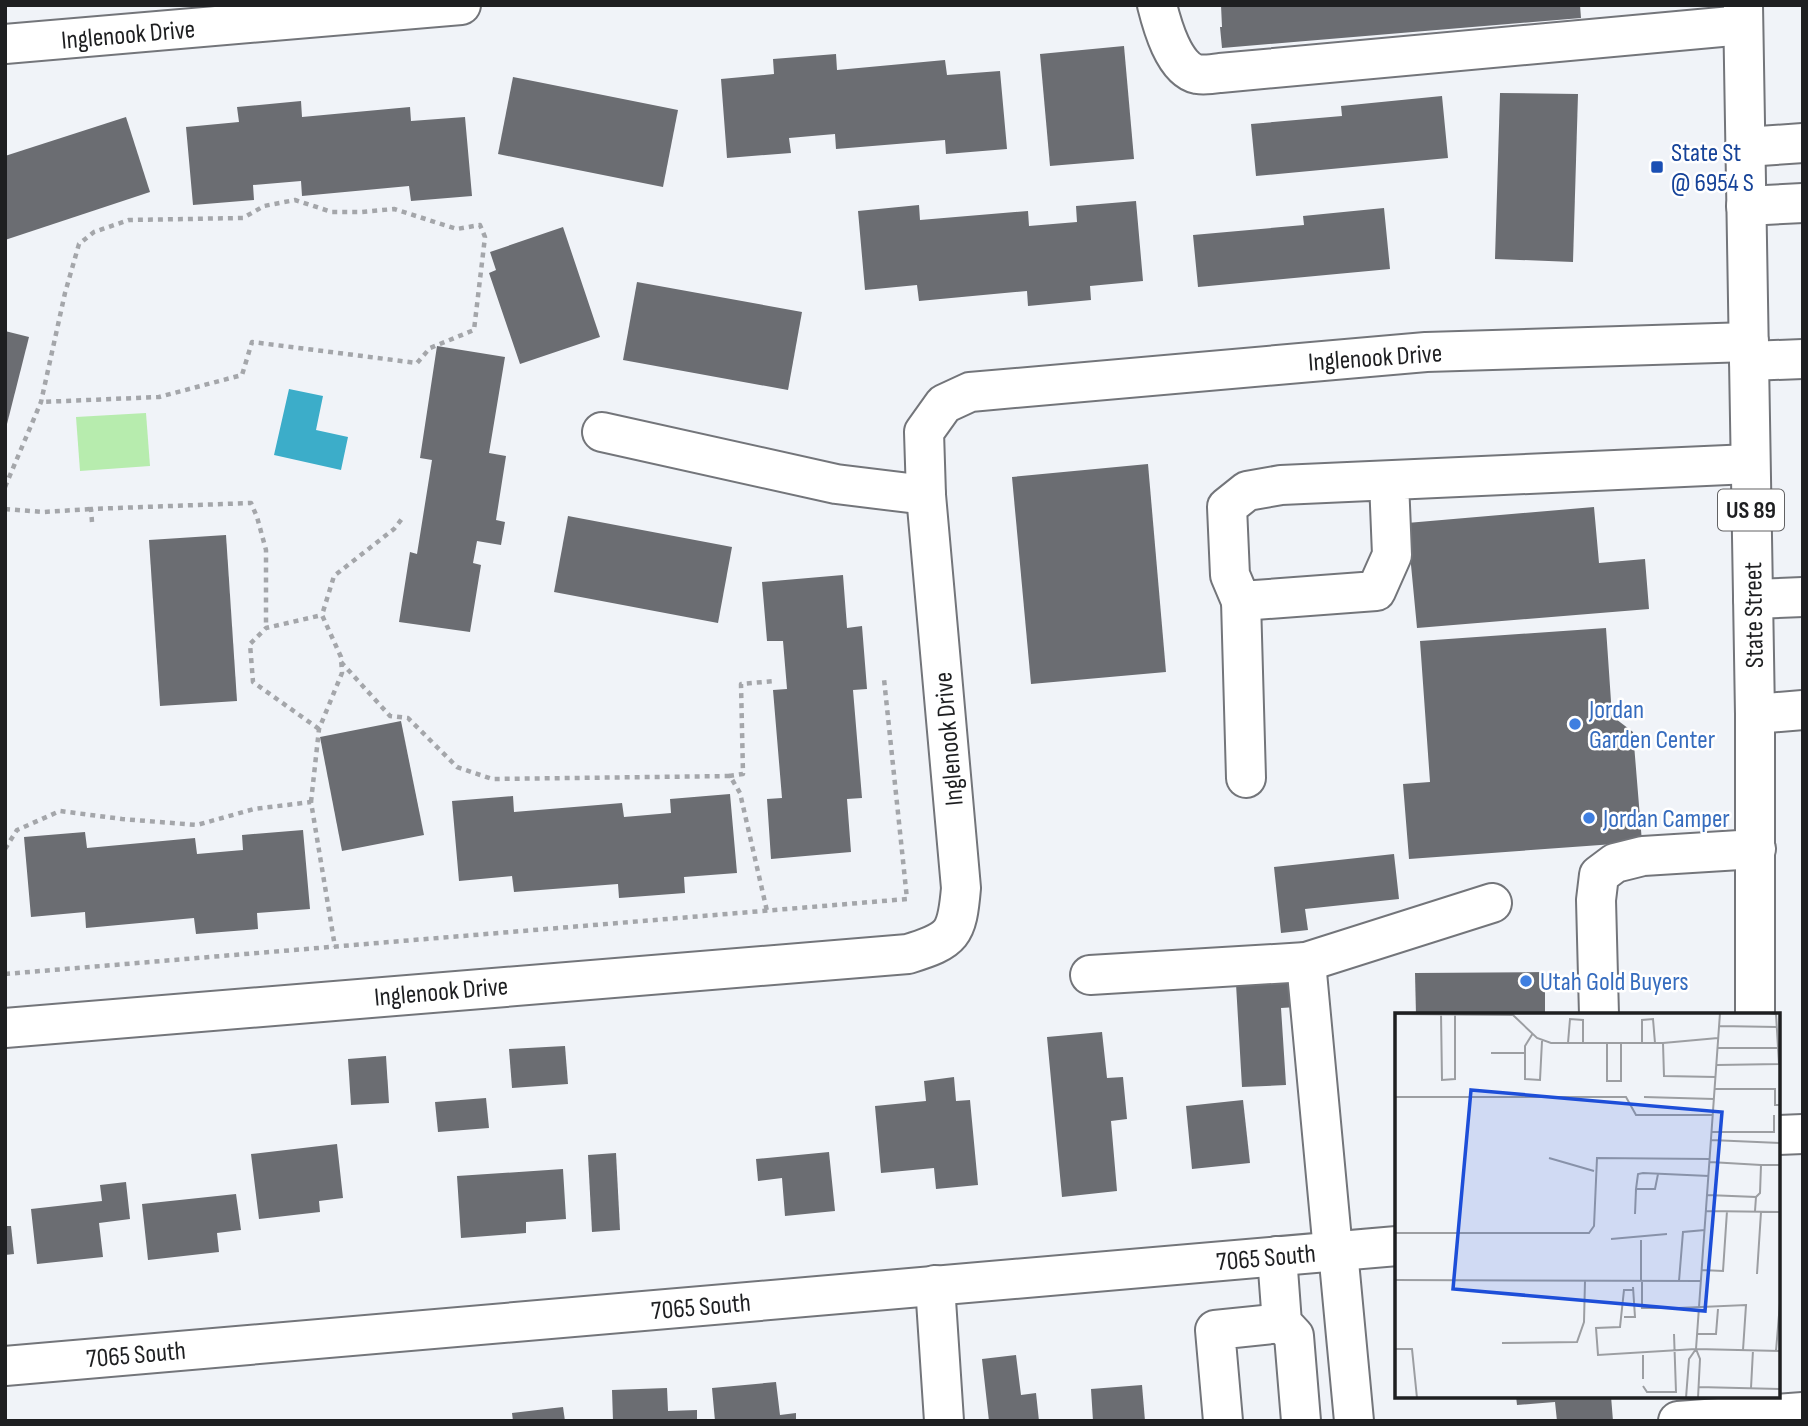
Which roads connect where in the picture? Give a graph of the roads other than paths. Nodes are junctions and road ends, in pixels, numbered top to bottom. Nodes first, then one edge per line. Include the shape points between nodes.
1 (461, 5) edge
2 (1157, 5) edge
3 (1743, 15) edge
4 (5, 44) edge
5 (1803, 143) edge
6 (1745, 147) junction
7 (1803, 203) edge
8 (1746, 206) junction
9 (1749, 351) junction
10 (1803, 359) edge
11 (602, 432) dead end
12 (1751, 464) junction
13 (1389, 481) junction
14 (926, 495) junction
15 (1803, 597) edge
16 (1753, 599) junction
17 (1241, 601) junction
18 (1803, 710) edge
19 (1755, 714) junction
20 (1246, 778) dead end
21 (1756, 849) junction
22 (1492, 903) dead end
23 (1306, 962) junction
24 (1090, 975) dead end
25 (1599, 1013) edge
26 (1755, 1013) edge
27 (5, 1028) edge
28 (1803, 1134) edge
29 (1780, 1135) edge
30 (1395, 1246) edge
31 (1336, 1251) junction
32 (1277, 1256) junction
33 (935, 1285) junction
34 (1282, 1323) junction
35 (5, 1366) edge
36 (1760, 1410) edge
37 (1803, 1412) edge
38 (944, 1421) edge
39 (1223, 1421) edge
40 (1301, 1421) edge
41 (1354, 1421) edge
42 (1678, 1421) edge

1 - 4 street, Inglenook Drive
2 - 3 street via 1172,49 1184,67 1197,74
3 - 6 street, State Street / US 89
5 - 6 street
6 - 8 street, State Street / US 89
7 - 8 street
8 - 9 street, State Street / US 89
9 - 10 street, Inglenook Drive
9 - 12 street, State Street / US 89
9 - 14 street, Inglenook Drive via 1426,352 970,392 944,404 924,432
11 - 14 street via 836,484
12 - 13 street
12 - 16 street, State Street / US 89
13 - 17 street via 1392,555 1376,591
13 - 17 street via 1281,485 1247,491 1227,507 1230,575
14 - 27 street, Inglenook Drive via 961,888 950,936 931,947 908,954
15 - 16 street
16 - 19 street, State Street / US 89
17 - 20 street
18 - 19 street
19 - 21 street, State Street / US 89
21 - 25 street via 1643,856 1615,863 1599,875
21 - 26 street, State Street / US 89
22 - 23 street
23 - 24 street
23 - 31 street
28 - 29 street
30 - 31 street, 7065 South
31 - 32 street, 7065 South
31 - 41 street
32 - 33 street, 7065 South
32 - 34 street
33 - 35 street, 7065 South
33 - 38 street
34 - 39 street via 1215,1330
34 - 40 street via 1294,1336
36 - 37 street
36 - 42 street

